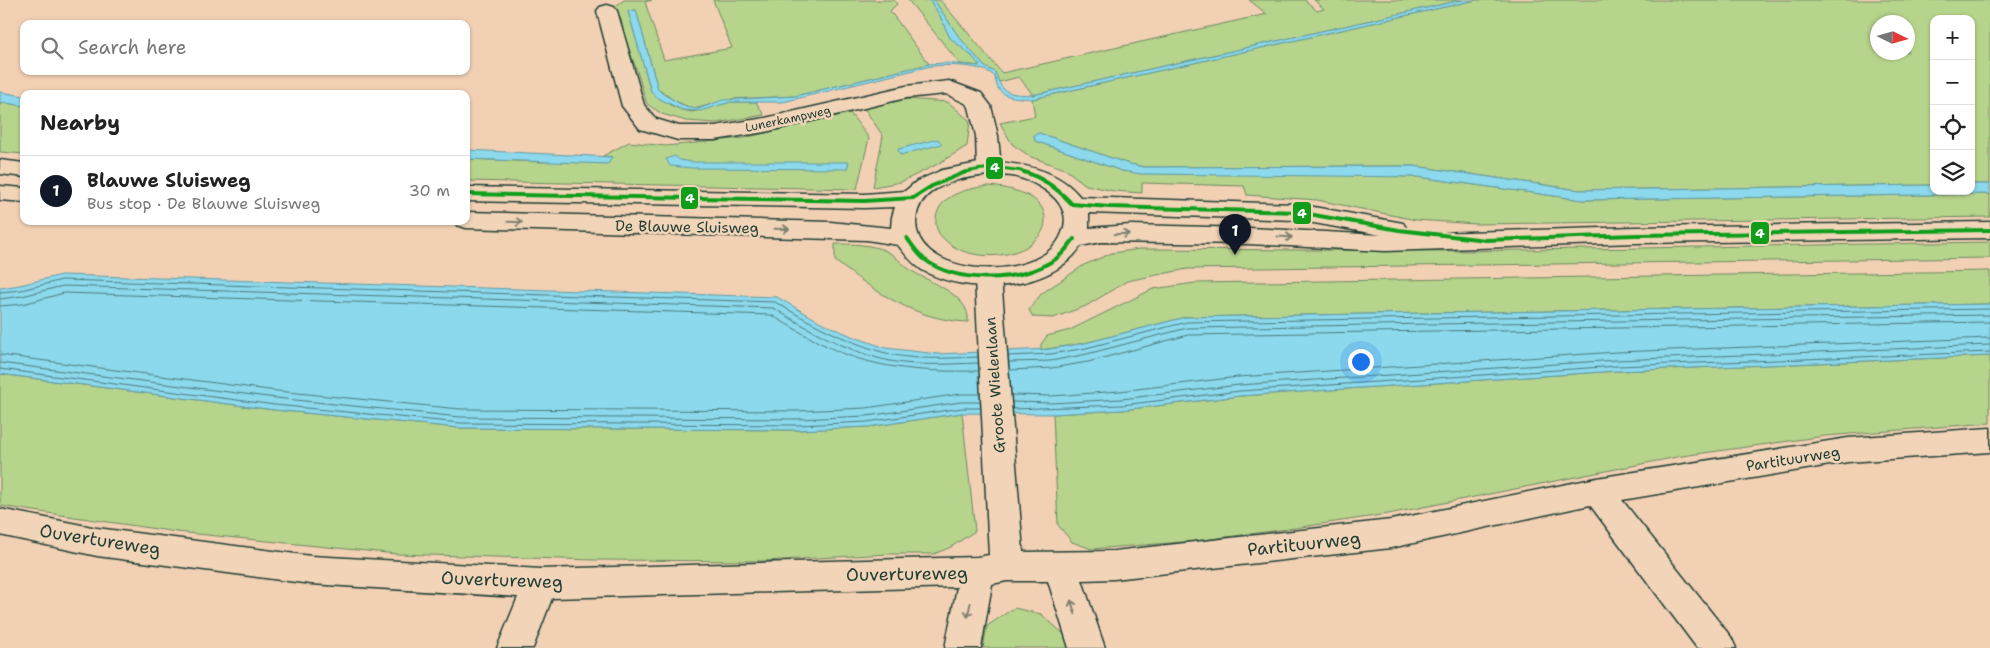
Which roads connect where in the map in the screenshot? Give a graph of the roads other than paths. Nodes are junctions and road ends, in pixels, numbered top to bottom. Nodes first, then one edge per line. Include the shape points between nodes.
1 (607, 11) dead end
2 (0, 167) edge
3 (989, 168) junction
4 (20, 170) edge
5 (0, 192) edge
6 (20, 194) edge
7 (470, 194) edge
8 (913, 198) junction
9 (1072, 204) junction
10 (470, 220) edge
11 (1990, 230) edge
12 (907, 238) junction
13 (1074, 239) junction
14 (1486, 240) junction
15 (988, 278) junction
16 (1990, 440) edge
17 (1597, 491) junction
18 (0, 522) edge
19 (1060, 566) junction
20 (992, 570) junction
21 (541, 584) junction
22 (515, 648) edge
23 (963, 648) edge
24 (1087, 648) edge
25 (1718, 648) edge

1 - 3 street, Lunerkampweg via 633,106 648,124 678,133 715,133 765,125 906,92 948,87 973,98 980,106 987,136
2 - 4 street
3 - 8 street via 971,169 937,179
3 - 9 street via 1016,170 1040,177 1059,189
5 - 6 street
7 - 8 street, De Blauwe Sluisweg via 864,201
8 - 12 street via 905,211 903,224
9 - 13 street via 1078,221
9 - 14 street via 1297,212 1399,230
10 -> 12 street, De Blauwe Sluisweg via 830,230
11 - 14 street
12 - 15 street via 915,251 928,262 946,270
13 -> 14 street via 1100,234 1131,234 1249,236 1385,244
13 - 15 street via 1062,255 1042,267 1016,275
15 - 20 street, Groote Wielenlaan via 1002,493
16 - 17 street, Partituurweg via 1848,450
17 - 19 street, Partituurweg via 1391,534 1114,565
17 - 25 street
18 - 21 street, Ouvertureweg via 97,542 311,570
19 - 20 street, Partituurweg
24 -> 19 street
20 - 21 street, Ouvertureweg
20 -> 23 street
21 - 22 street

